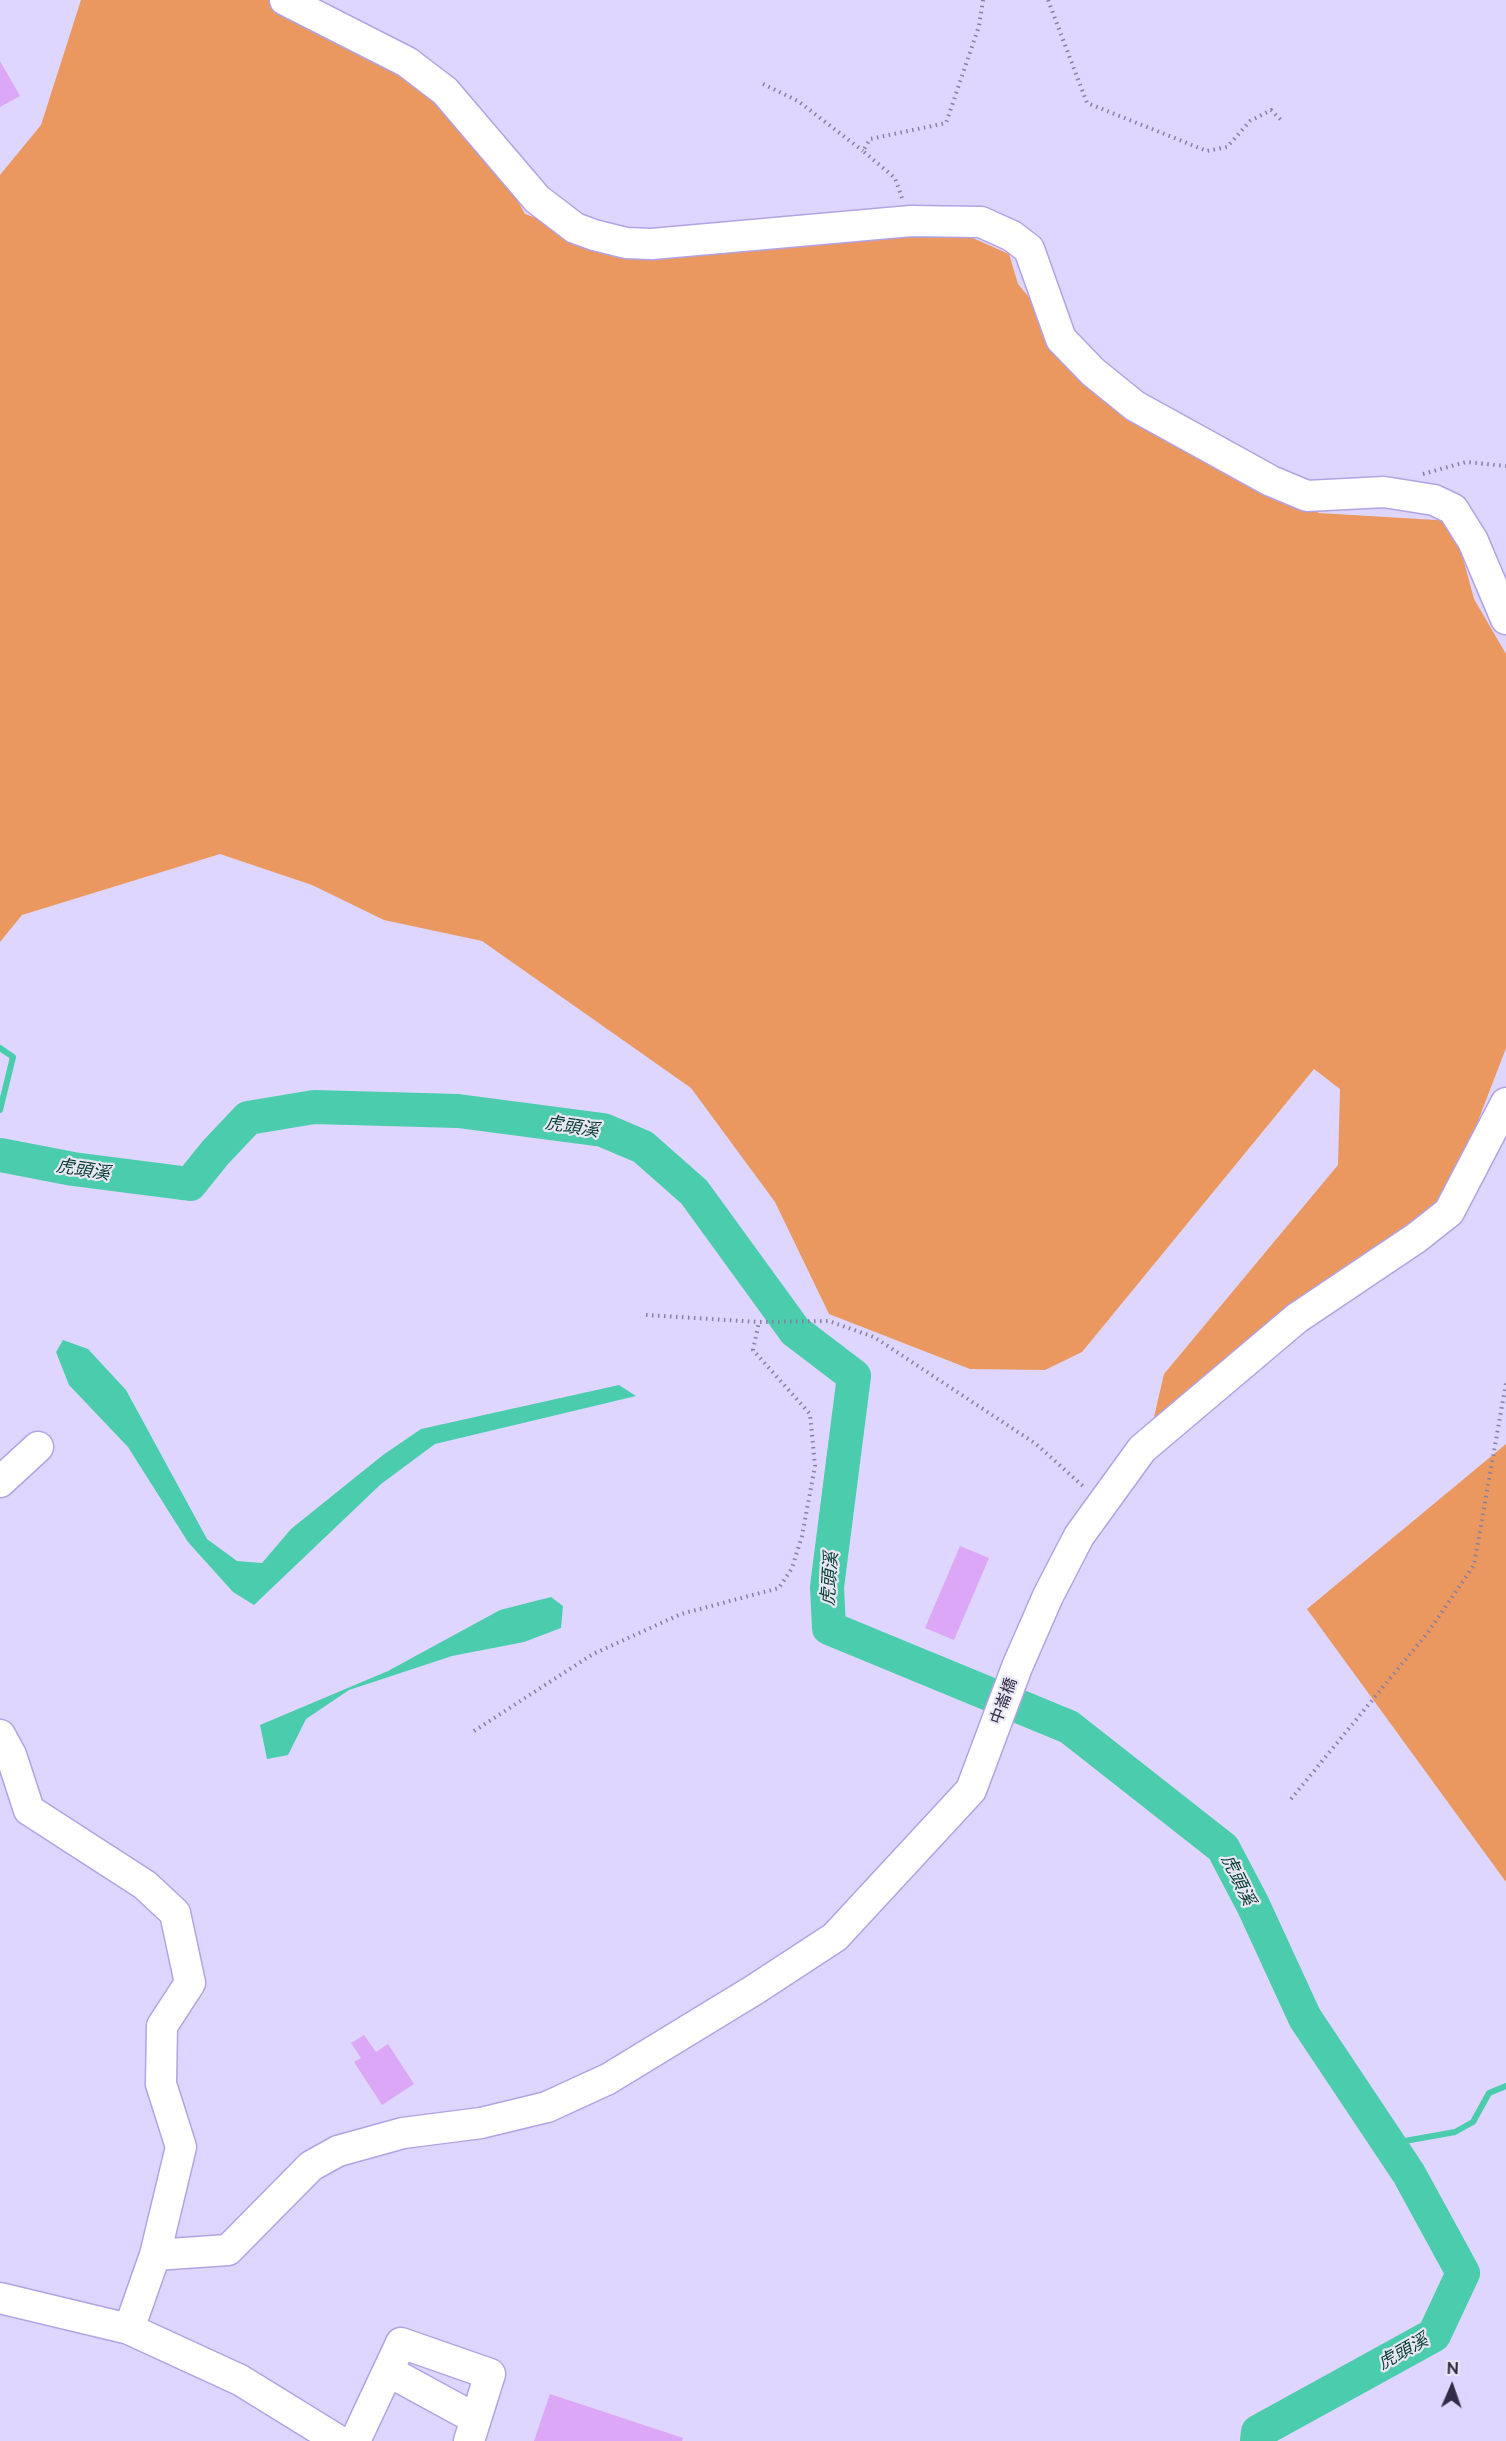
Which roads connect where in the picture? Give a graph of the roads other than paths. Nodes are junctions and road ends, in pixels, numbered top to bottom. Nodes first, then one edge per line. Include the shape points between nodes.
1 (285, 0) edge
2 (1506, 619) edge
3 (1506, 1103) edge
4 (38, 1447) dead end
5 (0, 1482) edge
6 (0, 1735) edge
7 (155, 2255) junction
8 (0, 2298) edge
9 (129, 2329) junction
10 (388, 2371) junction
11 (472, 2430) edge
12 (339, 2441) edge
13 (355, 2441) edge

1 - 2 street via 407,62 445,91 537,198 575,228 594,235 652,244 911,221 981,222 1012,236 1029,249 1061,339 1135,406 1271,481 1307,496 1384,492 1434,500 1453,509 1473,541
3 - 7 street, 中崙橋 via 1449,1212 1289,1325 1143,1449 1079,1536 1048,1596 971,1790 835,1936 608,2079 547,2107 480,2123 403,2133 338,2151 311,2166 228,2250
4 - 5 street
6 - 7 street via 11,1755 29,1810 145,1885 175,1914 190,1983 162,2026 161,2084 181,2147
7 - 9 street
8 - 9 street
9 - 12 street via 240,2379
10 - 11 street
10 - 11 street via 401,2343 490,2374
10 - 13 street

